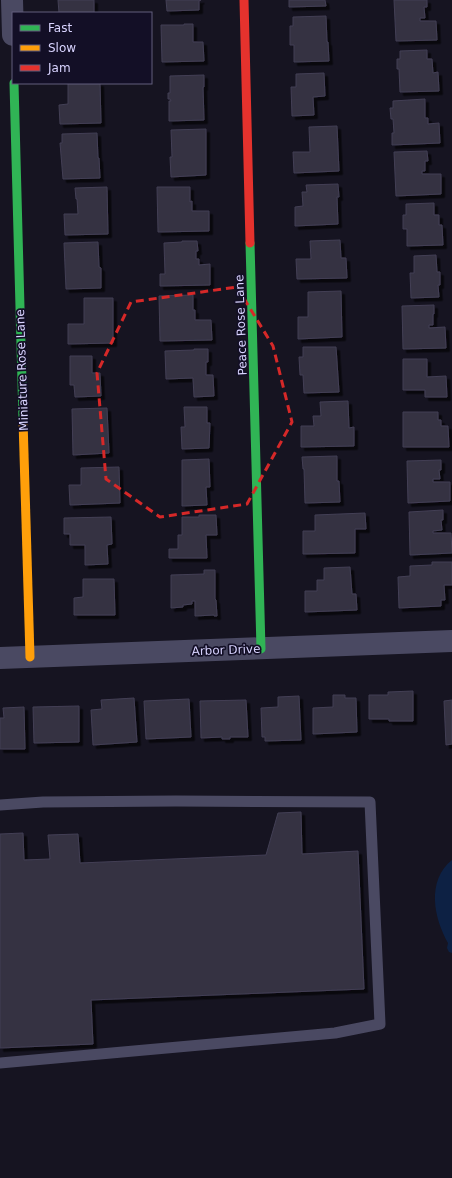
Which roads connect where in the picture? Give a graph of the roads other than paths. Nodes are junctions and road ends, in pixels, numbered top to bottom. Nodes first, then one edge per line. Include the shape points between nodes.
1 (12, 0) edge
2 (244, 0) edge
3 (12, 12) edge
4 (14, 84) edge
5 (452, 641) edge
6 (261, 649) junction
7 (30, 657) junction
8 (0, 658) edge
9 (0, 805) edge
10 (0, 1063) edge

1 - 3 street
2 - 6 street, Peace Rose Lane
4 - 7 street, Miniature Rose Lane
5 - 6 street, Arbor Drive
6 - 7 street, Arbor Drive
7 - 8 street, Arbor Drive
9 - 10 lane via 43,802 370,802 380,1024 335,1033

